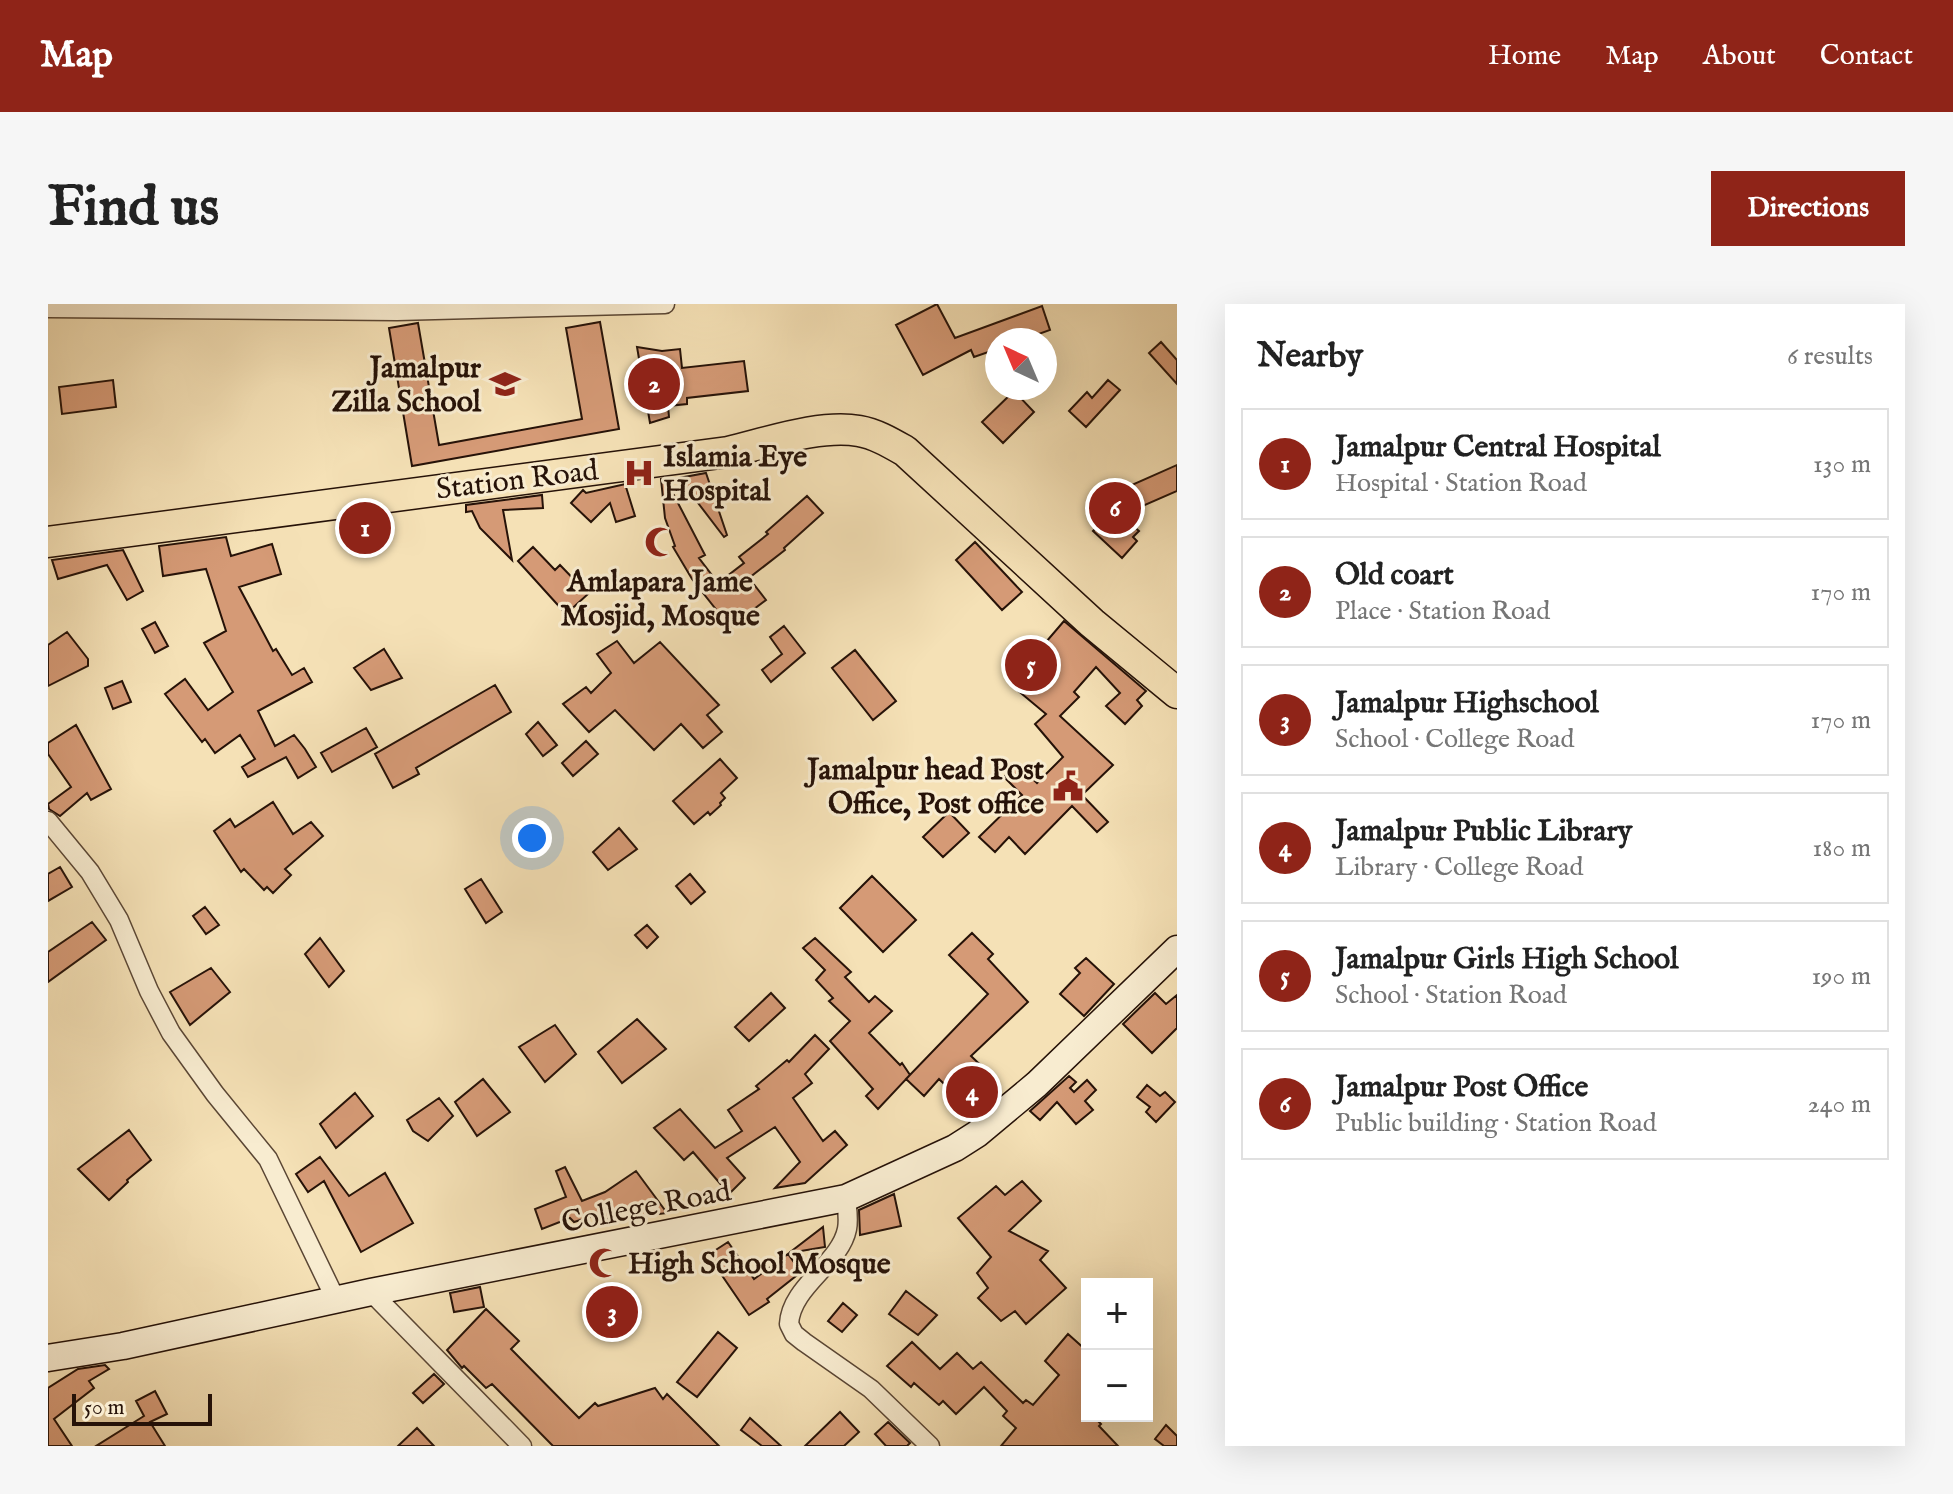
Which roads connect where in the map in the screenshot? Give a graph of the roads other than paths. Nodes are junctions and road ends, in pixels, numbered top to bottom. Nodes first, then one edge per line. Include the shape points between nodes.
1 (665, 304) edge
2 (48, 308) edge
3 (48, 542) edge
4 (1177, 693) edge
5 (48, 821) edge
6 (1177, 949) edge
7 (846, 1198) junction
8 (371, 1292) junction
9 (336, 1300) junction
10 (48, 1358) edge
11 (522, 1446) edge
12 (930, 1446) edge

1 - 2 street via 397,311
3 - 4 main road, Station Road via 728,452 829,429 859,431 905,451 1092,623
5 - 9 street via 90,872 119,920 171,1033 268,1159
6 - 7 main road, College Road via 1037,1084 977,1134
7 - 8 main road, College Road
7 - 12 street via 847,1231 794,1304 789,1324 804,1342 871,1389
8 - 9 main road, College Road
8 - 11 street
9 - 10 main road, College Road

